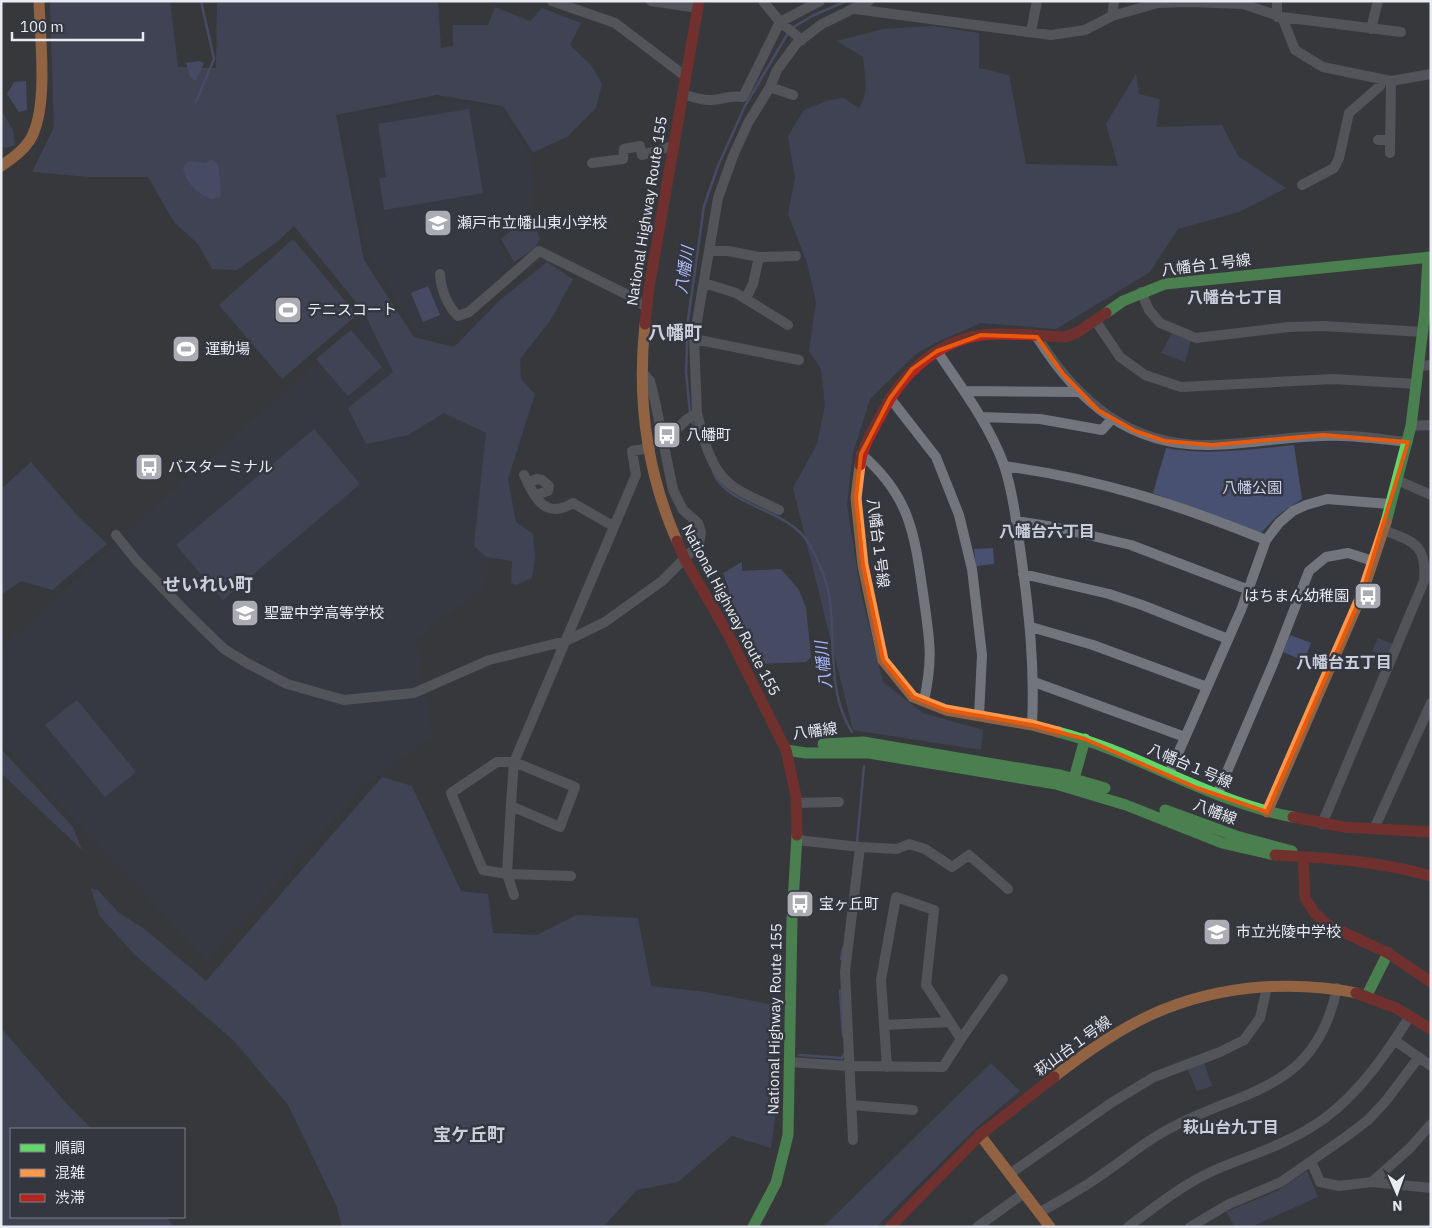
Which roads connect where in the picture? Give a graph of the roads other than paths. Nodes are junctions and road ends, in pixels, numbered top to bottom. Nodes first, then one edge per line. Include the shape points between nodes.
1 (39, 1) edge
2 (552, 1) edge
3 (651, 1) edge
4 (763, 1) edge
5 (820, 1) edge
6 (870, 1) edge
7 (1037, 1) edge
8 (1114, 1) edge
9 (1277, 1) edge
10 (1378, 1) edge
11 (699, 4) edge
12 (855, 10) junction
13 (1112, 16) junction
14 (1280, 17) junction
15 (783, 24) junction
16 (1371, 29) junction
17 (1032, 32) junction
18 (1401, 32) dead end
19 (799, 37) junction
20 (1431, 74) edge
21 (685, 76) junction
22 (1386, 80) junction
23 (770, 87) junction
24 (746, 92) junction
25 (682, 94) junction
26 (793, 95) dead end
27 (760, 99) junction
28 (1378, 140) dead end
29 (1390, 140) junction
30 (672, 146) junction
31 (1390, 153) dead end
32 (592, 163) dead end
33 (1, 166) edge
34 (1302, 185) dead end
35 (710, 250) junction
36 (796, 256) dead end
37 (759, 257) junction
38 (1430, 257) edge
39 (440, 274) dead end
40 (704, 283) junction
41 (1141, 292) junction
42 (746, 298) junction
43 (646, 307) junction
44 (1428, 312) edge
45 (1095, 320) junction
46 (788, 325) dead end
47 (1423, 332) junction
48 (1037, 337) junction
49 (694, 339) junction
50 (937, 351) junction
51 (799, 360) dead end
52 (1419, 366) junction
53 (1431, 366) edge
54 (641, 373) junction
55 (1417, 384) junction
56 (964, 391) junction
57 (1078, 392) junction
58 (890, 398) junction
59 (692, 416) junction
60 (980, 417) junction
61 (1112, 419) junction
62 (1431, 425) edge
63 (1411, 426) junction
64 (664, 442) junction
65 (1408, 442) junction
66 (650, 448) junction
67 (861, 454) junction
68 (1004, 466) junction
69 (1397, 480) junction
70 (535, 495) junction
71 (1431, 495) edge
72 (1389, 504) junction
73 (778, 510) dead end
74 (1016, 521) junction
75 (613, 526) junction
76 (1384, 530) junction
77 (116, 535) dead end
78 (1266, 540) junction
79 (684, 558) junction
80 (1373, 561) junction
81 (1024, 574) junction
82 (1249, 590) junction
83 (1031, 627) junction
84 (1228, 640) junction
85 (566, 641) junction
86 (1034, 682) junction
87 (1207, 687) junction
88 (924, 702) junction
89 (1431, 703) edge
90 (979, 716) junction
91 (1032, 725) junction
92 (1185, 737) junction
93 (1085, 739) junction
94 (786, 750) junction
95 (514, 762) junction
96 (1169, 774) junction
97 (1073, 784) junction
98 (1217, 795) junction
99 (839, 802) dead end
100 (796, 803) junction
101 (510, 806) junction
102 (1267, 812) junction
103 (1322, 824) junction
104 (1374, 829) junction
105 (1431, 832) edge
106 (797, 840) junction
107 (860, 847) junction
108 (1303, 857) junction
109 (507, 874) junction
110 (571, 876) dead end
111 (1431, 876) edge
112 (1008, 889) dead end
113 (514, 895) dead end
114 (1388, 953) junction
115 (1003, 979) dead end
116 (1431, 982) edge
117 (1267, 987) junction
118 (1337, 988) junction
119 (1367, 995) junction
120 (1410, 1016) junction
121 (950, 1022) junction
122 (884, 1025) junction
123 (1431, 1029) edge
124 (961, 1039) junction
125 (1394, 1040) junction
126 (1419, 1057) junction
127 (790, 1062) junction
128 (848, 1066) junction
129 (1431, 1066) edge
130 (887, 1067) junction
131 (850, 1104) junction
132 (913, 1110) dead end
133 (1431, 1124) edge
134 (980, 1135) junction
135 (853, 1140) dead end
136 (1311, 1161) junction
137 (1012, 1172) junction
138 (1372, 1182) junction
139 (1431, 1188) edge
140 (1024, 1193) junction
141 (1040, 1212) junction
142 (753, 1227) edge
143 (890, 1227) edge
144 (977, 1227) edge
145 (1050, 1227) edge
146 (1128, 1227) edge
147 (1190, 1227) edge

1 - 33 main road via 39,116 31,139
2 - 21 street via 615,23
3 - 11 street
4 - 15 street
5 - 15 street
6 - 12 street
7 - 17 street
8 - 13 street
9 - 14 street
10 - 16 street
11 - 21 main road, National Highway Route 155
12 - 17 street
12 - 19 street via 828,20
13 - 14 street via 1158,3 1190,2 1251,6
13 - 17 street via 1085,30 1066,34
14 - 16 street
14 - 22 street via 1294,50 1301,55 1336,71
15 - 19 street
15 - 24 street
16 - 18 street
19 - 23 street
20 - 22 street
21 - 25 main road, National Highway Route 155
22 - 29 street
22 - 34 street via 1349,113 1334,168
23 - 26 street
23 - 27 street
24 - 25 street via 743,96 730,94 708,100
24 - 27 street
25 - 30 main road, National Highway Route 155
27 - 35 street via 733,156 718,198
28 - 29 street
29 - 31 street
30 - 32 street via 642,155 640,146 624,149 623,159
30 - 43 main road, National Highway Route 155
35 - 37 street
35 - 40 street
36 - 37 street
37 - 42 street
38 - 41 main road, 八幡台１号線 via 1189,280
38 - 44 main road
39 - 43 street via 440,286 458,316 469,312 539,251
40 - 42 street
40 - 49 street
41 - 45 main road, 八幡台１号線
41 - 47 street via 1149,310 1160,323 1196,338 1324,326
42 - 46 street
43 - 54 main road, National Highway Route 155
44 - 47 main road
45 - 48 main road, 八幡台１号線 via 1065,337
45 - 55 street via 1120,357 1145,374 1181,387 1333,379
47 - 52 main road
48 - 50 main road, 八幡台１号線 via 981,335
48 - 57 street
49 - 51 street
49 - 59 street
50 - 56 street
50 - 58 main road, 八幡台１号線 via 912,369
52 - 53 street
52 - 55 main road
54 - 64 street via 650,381
54 - 66 main road, National Highway Route 155
55 - 63 main road
56 - 57 street
56 - 60 street
57 - 61 street
58 - 67 main road, 八幡台１号線
58 - 90 street via 936,457 959,515 972,569 982,655
59 - 64 street
59 - 73 street via 720,474 740,490
60 - 61 street via 1040,420 1102,430
60 - 68 street
61 - 65 street via 1147,436 1189,445 1323,435
62 - 63 street
63 - 65 main road
64 - 79 street via 673,490 683,510 698,523 701,532 699,544
65 - 69 main road
66 - 75 street via 632,451 636,475
66 - 79 main road, National Highway Route 155 via 666,516
67 - 88 street via 887,480 912,525 931,641 931,671
67 - 88 main road, 八幡台１号線 via 856,498 862,565 883,660 913,697
68 - 74 street
68 - 78 street via 1050,472 1146,495
69 - 71 street
69 - 72 main road
70 - 70 street via 548,491 549,486 536,479 526,479
70 - 75 street via 543,506 552,510 561,510 573,503
72 - 76 main road
72 - 78 street via 1327,499 1306,504 1286,516
74 - 81 street
74 - 82 street via 1131,545
75 - 85 street
76 - 80 main road
76 - 103 street via 1415,543 1426,562 1424,580
77 - 85 street via 136,560 224,649 287,684 344,700 414,693 489,660
78 - 82 street
79 - 85 street via 662,581 605,622
79 - 94 main road, National Highway Route 155 via 728,634
80 - 98 street via 1348,553 1326,557 1309,571
80 - 102 main road via 1362,594
81 - 83 street
81 - 84 street via 1109,594
82 - 84 street
83 - 86 street
83 - 87 street via 1093,645
84 - 87 street
85 - 95 street
86 - 91 street
86 - 92 street
87 - 92 street
88 - 90 main road, 八幡台１号線
89 - 104 street
90 - 91 main road, 八幡台１号線
91 - 93 main road, 八幡台１号線
92 - 96 street
93 - 96 main road, 八幡台１号線
93 - 97 main road
94 - 97 main road, 八幡線 via 801,745 862,742
94 - 100 main road, National Highway Route 155
95 - 101 street
95 - 101 street via 575,787 560,827
95 - 109 street via 497,762 451,793 482,870
96 - 98 main road, 八幡台１号線
97 - 108 main road, 八幡線 via 1132,798
98 - 102 main road, 八幡台１号線
99 - 100 street
100 - 106 main road, National Highway Route 155
101 - 109 street
102 - 103 main road, 八幡台１号線
103 - 104 main road, 八幡台１号線
104 - 105 main road, 八幡台１号線
106 - 107 street
106 - 127 main road, National Highway Route 155
107 - 112 street via 897,849 909,844 925,849 952,867 969,855
107 - 128 street via 845,972
108 - 111 main road, 八幡線 via 1391,866
108 - 114 main road via 1305,898 1314,912 1326,924
109 - 110 street
109 - 113 street
114 - 116 main road
114 - 119 main road
115 - 124 street
117 - 118 main road, 萩山台１号線
117 - 134 main road, 萩山台１号線 via 1202,995 1165,1007 1127,1025 1096,1044
117 - 137 street via 1260,1018 1244,1040 1154,1076
118 - 119 main road, 萩山台１号線
118 - 141 street via 1325,1030 1312,1050 1281,1079 1261,1091 1203,1112 1166,1130 1082,1188
119 - 120 main road, 萩山台１号線
120 - 123 main road, 萩山台１号線
120 - 125 street
121 - 122 street
121 - 122 street via 926,985 934,910 896,897 881,980
121 - 124 street
122 - 130 street
124 - 130 street via 943,1068
125 - 126 street
125 - 146 street via 1361,1085 1317,1123 1267,1151 1213,1171 1180,1188
126 - 129 street
126 - 136 street via 1368,1120
127 - 128 street
127 - 142 main road, National Highway Route 155 via 786,1152 772,1196
128 - 130 street
128 - 131 street
131 - 132 street
131 - 135 street
133 - 138 street
134 - 137 main road
134 - 143 main road, 萩山台１号線
136 - 138 street via 1320,1182 1339,1186
136 - 147 street via 1272,1187 1229,1204
137 - 140 main road
138 - 139 street
140 - 141 main road
140 - 144 street
141 - 145 main road

